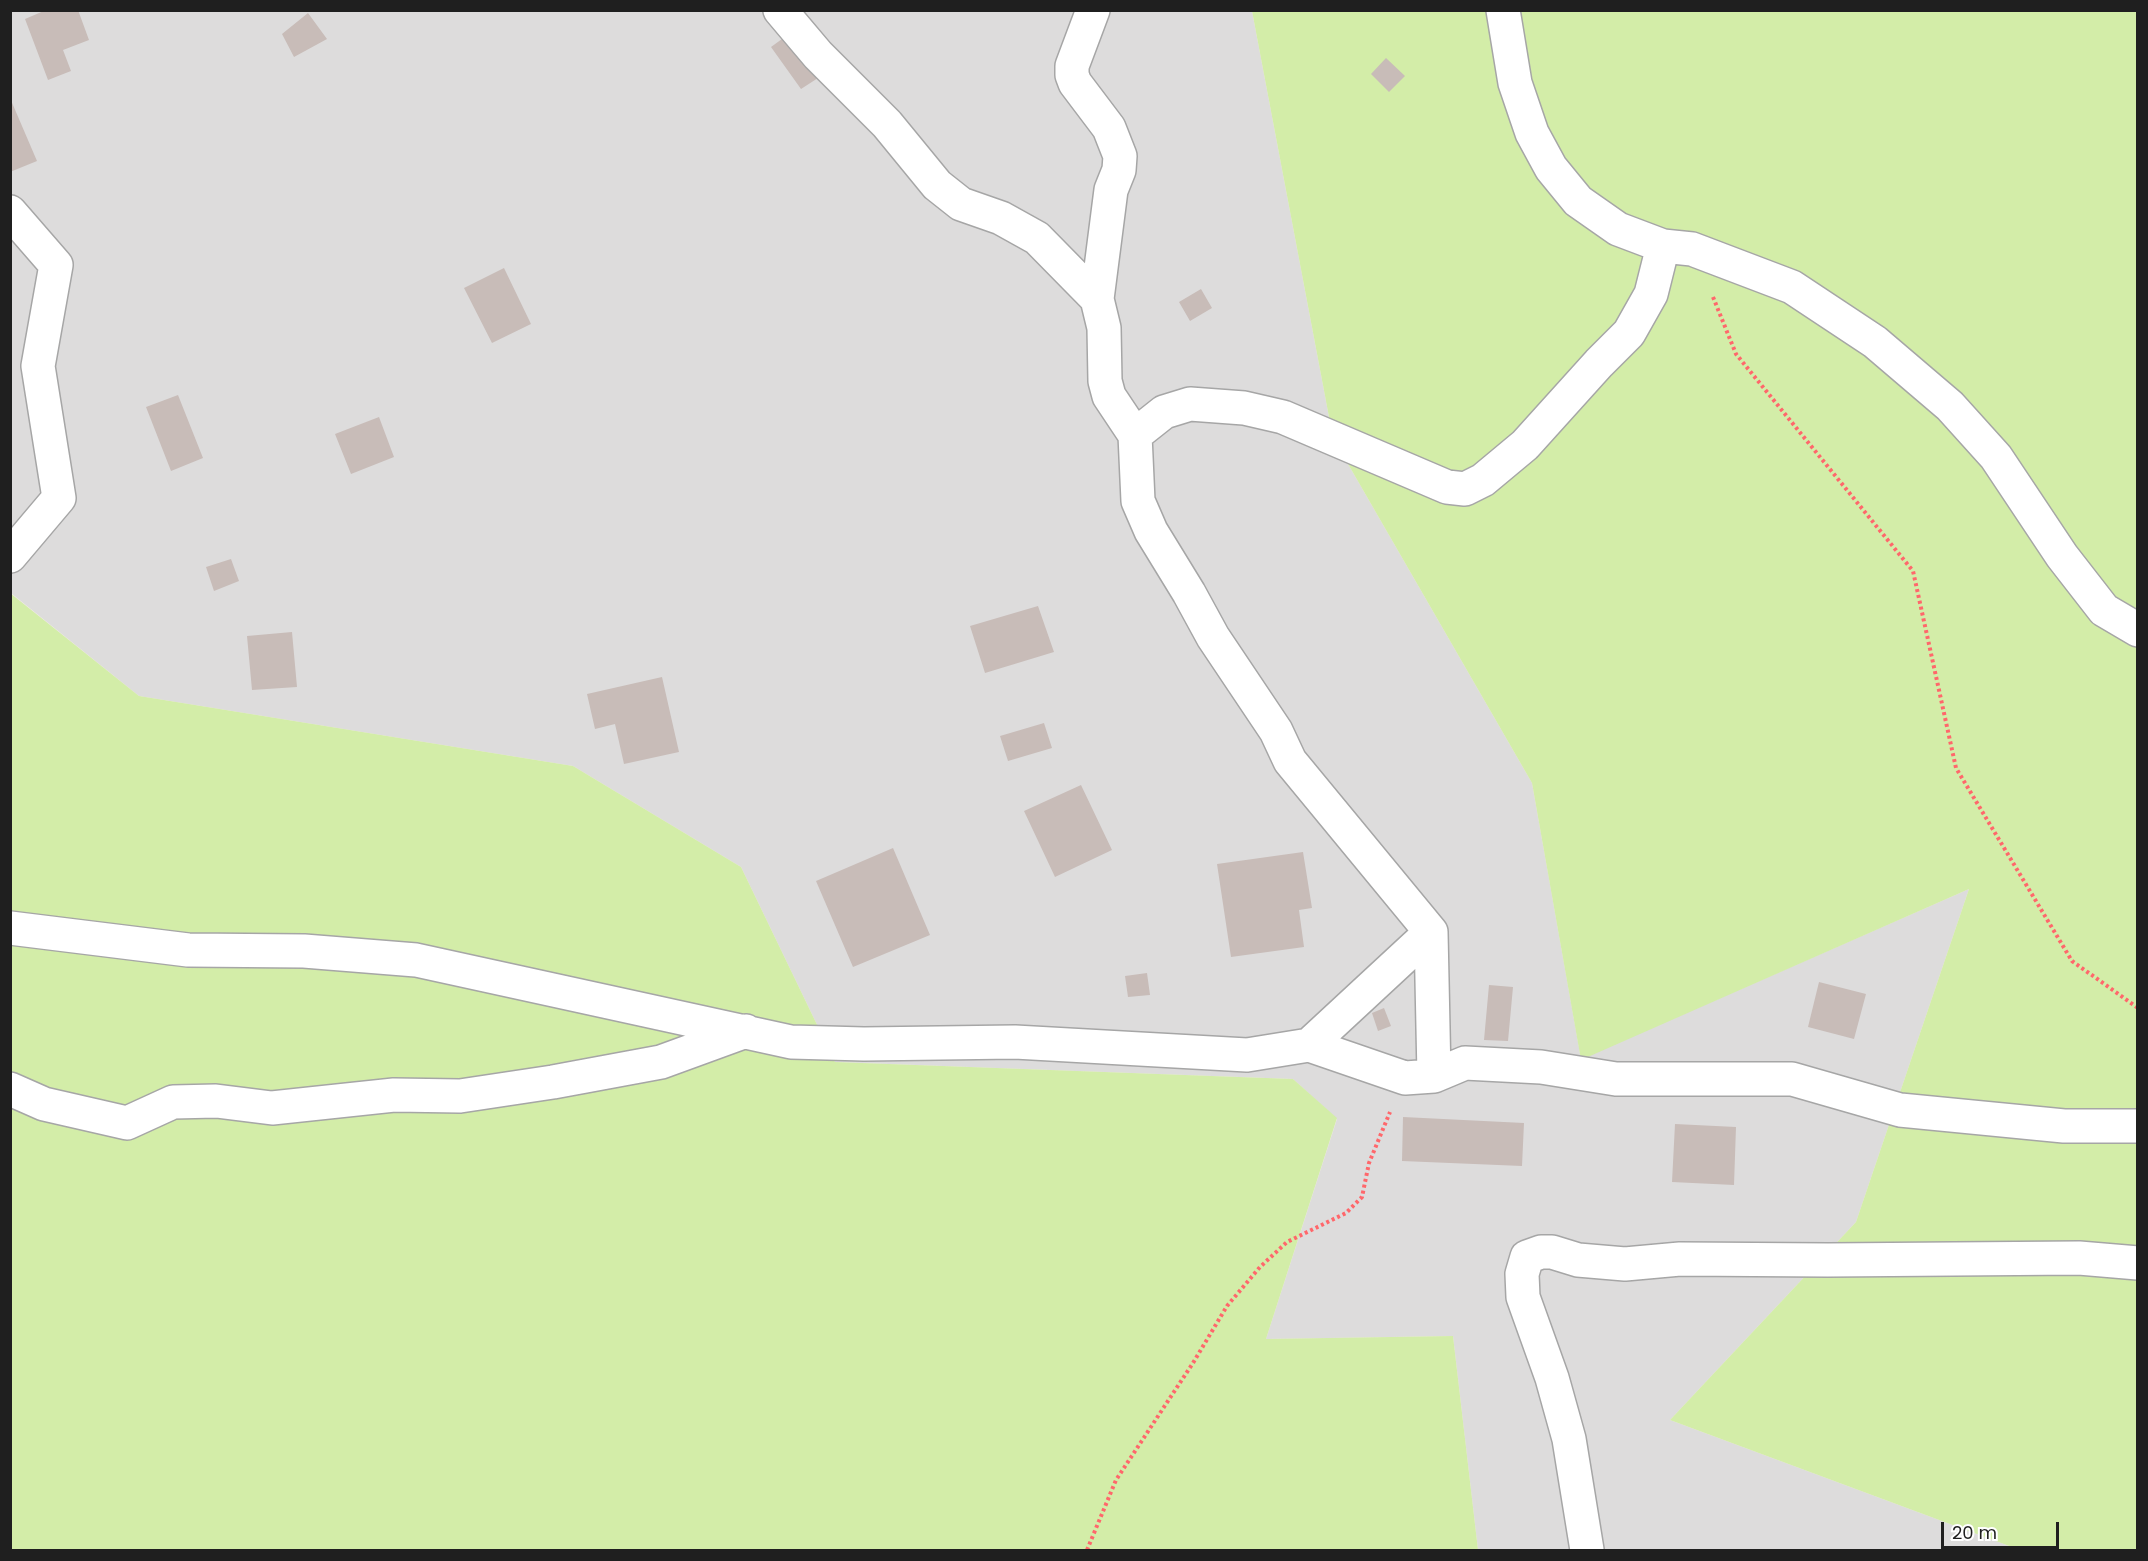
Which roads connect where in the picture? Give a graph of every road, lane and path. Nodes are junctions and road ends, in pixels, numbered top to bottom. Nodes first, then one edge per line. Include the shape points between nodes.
1 (780, 10) edge
2 (1093, 10) edge
3 (1503, 10) edge
4 (10, 212) edge
5 (1678, 248) junction
6 (1097, 299) junction
7 (1135, 435) junction
8 (10, 556) edge
9 (2138, 630) edge
10 (10, 928) edge
11 (1431, 932) junction
12 (2138, 1008) edge
13 (746, 1031) junction
14 (1309, 1045) junction
15 (1419, 1077) junction
16 (10, 1089) edge
17 (2138, 1126) edge
18 (2138, 1263) edge
19 (1087, 1551) edge
20 (1587, 1551) edge

1 - 6 street via 818,55 887,124 937,185 961,204 1001,218 1037,238
2 - 6 street via 1072,75 1109,128 1120,156 1111,190
3 - 5 street via 1515,83 1532,133 1551,168 1578,201 1618,229
4 - 8 street via 56,265 38,366 59,498
5 - 7 street via 1629,333 1525,445 1466,489 1447,487 1283,417 1244,408 1190,404 1164,412
5 - 9 street via 1792,287 1875,342 1950,406 1996,457 2104,610
5 - 12 path via 1737,354 1913,572 1956,768 2072,961
6 - 7 street via 1104,328 1109,396
7 - 11 street via 1138,501 1151,531 1214,637 1276,731 1290,761
10 - 13 street via 188,950 304,951 416,960
11 - 14 street
11 - 15 street
13 - 14 street via 791,1042 1015,1042 1247,1055
13 - 16 street via 661,1062 460,1096 394,1095 272,1108 216,1101 173,1102 126,1123 44,1104
14 - 15 street
15 - 17 street via 1465,1063 1541,1066 1616,1079 1792,1079 1900,1110 2064,1126
15 - 19 path via 1369,1162 1362,1197 1346,1213 1287,1242 1227,1306 1116,1480
18 - 20 street via 2079,1258 1680,1259 1625,1264 1578,1260 1552,1252 1527,1257 1522,1274 1523,1297 1569,1439

